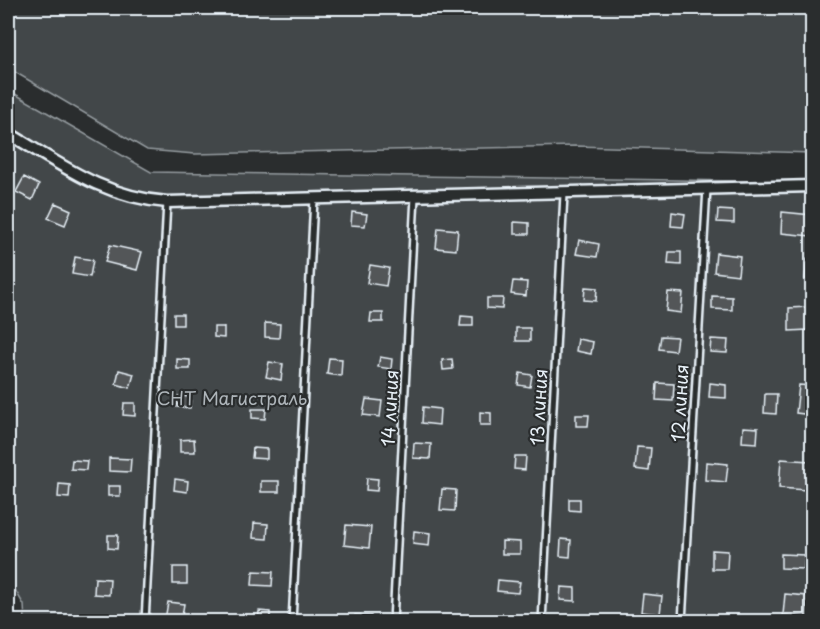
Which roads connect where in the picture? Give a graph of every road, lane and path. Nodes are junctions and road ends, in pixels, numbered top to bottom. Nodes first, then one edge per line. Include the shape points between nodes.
1 (8, 133) edge
2 (813, 186) edge
3 (707, 187) junction
4 (564, 194) junction
5 (416, 196) junction
6 (314, 199) junction
7 (167, 202) junction
8 (145, 621) edge
9 (292, 621) edge
10 (393, 621) edge
11 (542, 621) edge
12 (682, 621) edge

1 - 7 street via 95,184 131,198
2 - 3 street
3 - 4 street
3 - 12 lane, 12 линия
4 - 5 street
4 - 11 lane, 13 линия
5 - 6 street
5 - 10 lane, 14 линия
6 - 7 street
6 - 9 lane
7 - 8 lane

